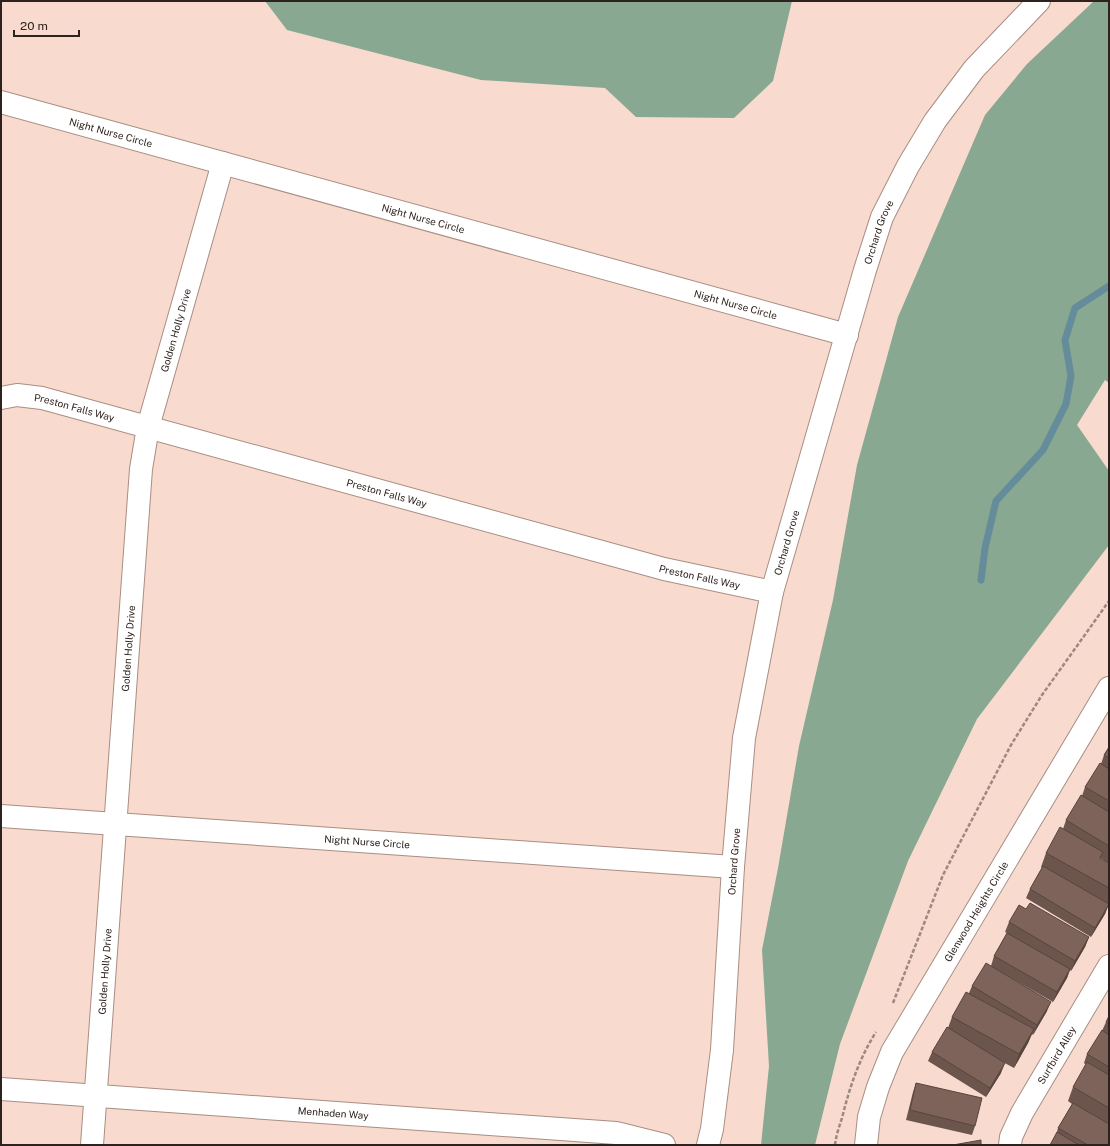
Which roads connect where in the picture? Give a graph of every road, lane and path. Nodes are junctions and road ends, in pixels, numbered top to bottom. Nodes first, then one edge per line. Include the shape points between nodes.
1 (1039, 1) edge
2 (1, 102) edge
3 (223, 163) junction
4 (846, 335) junction
5 (1, 398) edge
6 (148, 427) junction
7 (772, 592) junction
8 (1109, 601) edge
9 (1109, 688) edge
10 (1, 816) edge
11 (115, 824) junction
12 (733, 866) junction
13 (1109, 966) edge
14 (892, 1006) dead end
15 (876, 1031) dead end
16 (1, 1089) edge
17 (96, 1096) junction
18 (92, 1145) edge
19 (664, 1145) edge
20 (708, 1145) edge
21 (836, 1145) edge
22 (866, 1145) edge
23 (1010, 1145) edge

1 - 4 street, Orchard Grove via 974,69 935,121 908,166 882,217
2 - 3 street, Night Nurse Circle
3 - 4 street, Night Nurse Circle
3 - 6 street, Golden Holly Drive
4 - 7 street, Orchard Grove
5 - 6 street, Preston Falls Way via 17,395 42,398
6 - 7 street, Preston Falls Way via 664,569
6 - 11 street, Golden Holly Drive via 141,468
7 - 12 street, Orchard Grove via 744,738
8 - 14 path via 1042,695 1011,745 943,875
9 - 22 street, Glenwood Heights Circle via 892,1052 869,1117
10 - 11 street, Night Nurse Circle
11 - 12 street, Night Nurse Circle
11 - 17 street, Golden Holly Drive
12 - 20 street, Orchard Grove via 722,1050
13 - 23 street, Surfbird Alley via 1022,1113
15 - 21 path via 864,1051 850,1086
16 - 17 street, Menhaden Way
17 - 18 street, Golden Holly Drive
17 - 19 street, Menhaden Way via 616,1133

